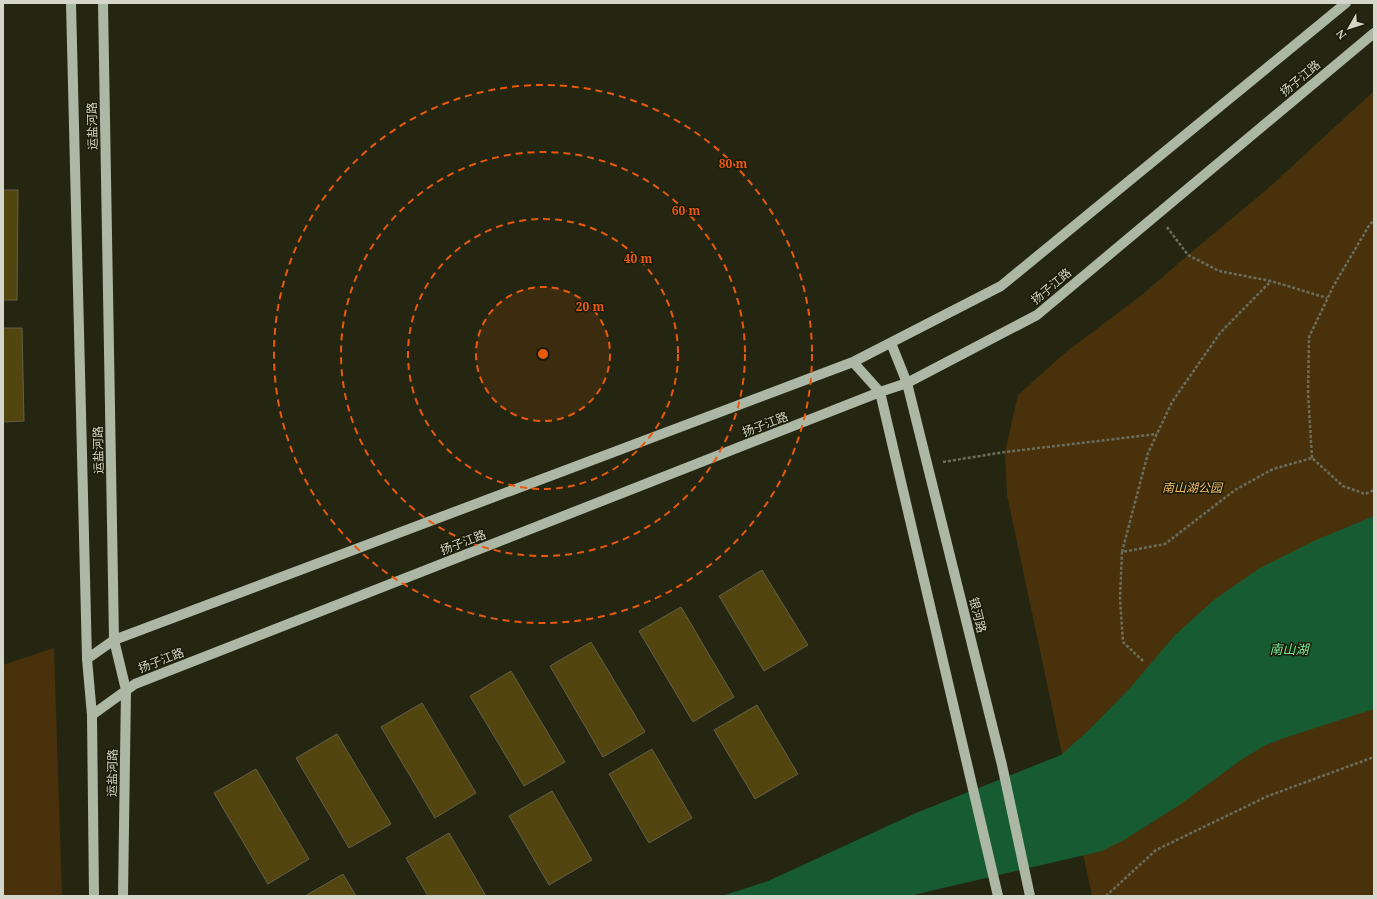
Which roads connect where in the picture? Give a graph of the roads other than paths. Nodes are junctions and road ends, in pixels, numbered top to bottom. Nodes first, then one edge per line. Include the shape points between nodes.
1 (71, 3) edge
2 (103, 3) edge
3 (1346, 3) edge
4 (1374, 32) edge
5 (891, 343) junction
6 (853, 362) junction
7 (907, 383) junction
8 (880, 392) junction
9 (114, 640) junction
10 (88, 659) junction
11 (126, 690) junction
12 (92, 715) junction
13 (997, 891) edge
14 (94, 896) edge
15 (123, 896) edge
16 (1030, 896) edge

1 - 10 main road, 运盐河路
2 - 9 main road, 运盐河路
3 - 5 main road via 1001,286
4 - 7 main road, 扬子江路 via 1037,315
5 - 6 main road
5 - 7 main road, 银河路
6 - 8 main road
6 - 9 main road
7 - 8 main road, 扬子江路
7 - 16 main road, 银河路 via 1002,764
8 - 11 main road, 扬子江路 via 135,684
8 - 13 main road
9 - 10 main road
9 - 11 main road, 运盐河路
10 - 12 main road, 运盐河路
11 - 12 main road, 扬子江路
11 - 15 main road, 运盐河路
12 - 14 main road, 运盐河路

